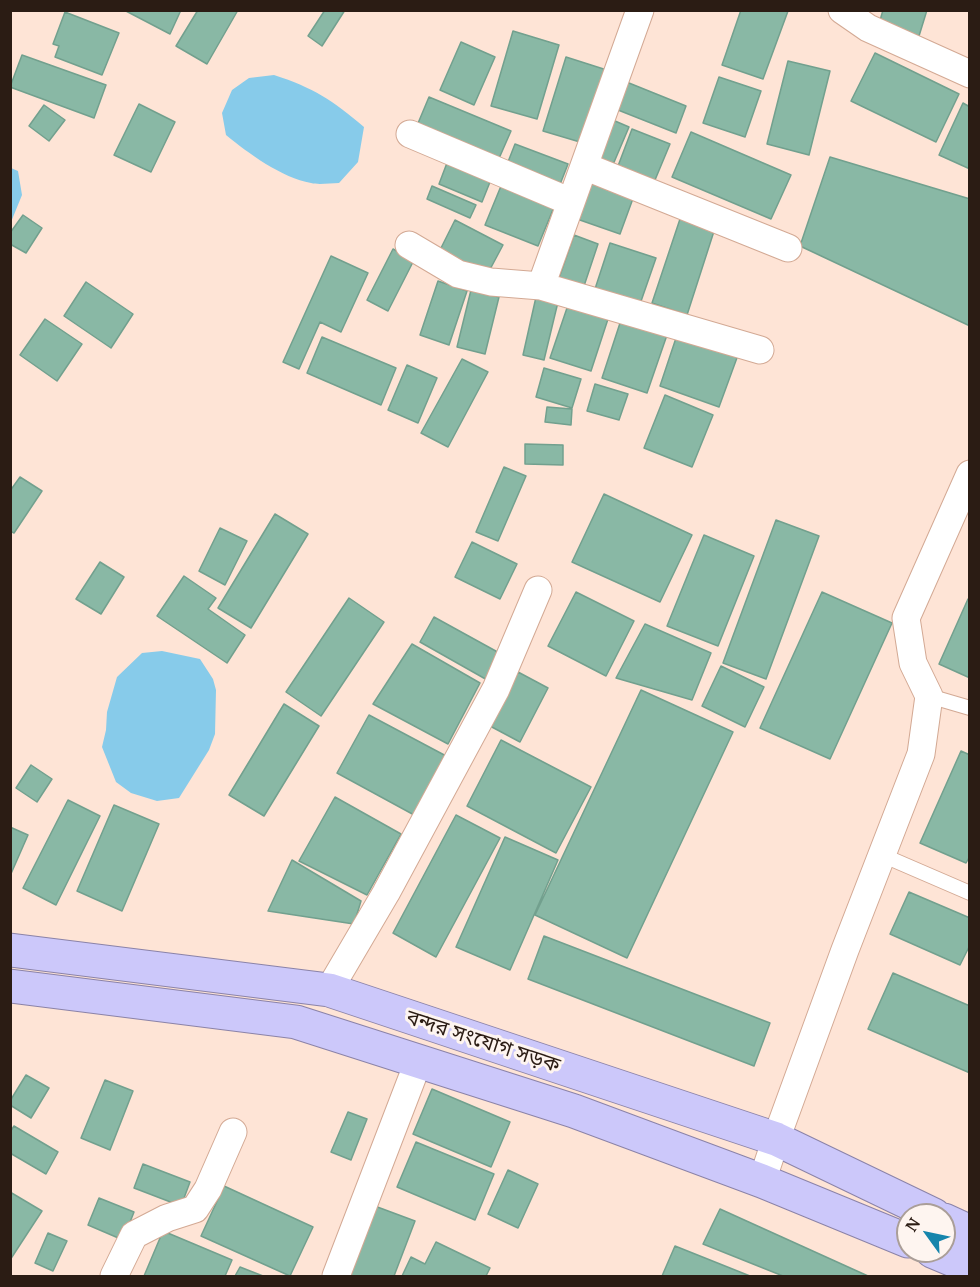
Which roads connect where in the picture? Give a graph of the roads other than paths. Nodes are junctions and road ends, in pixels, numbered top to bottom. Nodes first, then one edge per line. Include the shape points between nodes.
1 (640, 10) edge
2 (842, 10) edge
3 (967, 64) edge
4 (410, 134) dead end
5 (584, 166) junction
6 (571, 202) junction
7 (409, 245) dead end
8 (788, 248) dead end
9 (541, 286) junction
10 (760, 350) dead end
11 (969, 474) edge
12 (538, 590) dead end
13 (928, 696) junction
14 (969, 708) edge
15 (882, 855) junction
16 (969, 893) edge
17 (10, 950) edge
18 (10, 986) edge
19 (329, 990) junction
20 (419, 1060) junction
21 (233, 1132) dead end
22 (776, 1139) junction
23 (762, 1181) junction
24 (909, 1203) edge
25 (896, 1236) edge
26 (114, 1276) edge
27 (336, 1276) edge

1 - 5 street
2 - 3 street via 868,28
4 - 6 street
5 - 6 street
5 - 8 street
6 - 9 street
7 - 9 street via 458,274 491,282
9 - 10 street
11 - 13 street via 906,618 913,663
12 - 19 street via 496,688
13 - 14 lane
13 - 15 street via 921,754
15 - 16 lane
15 - 22 street
17 - 19 highway, বন্দর সংযোগ সড়ক
18 - 20 highway, বন্দর সংযোগ সড়ক via 296,1022
19 - 22 highway, বন্দর সংযোগ সড়ক
20 - 23 highway, বন্দর সংযোগ সড়ক via 574,1111
20 - 27 street
21 - 26 street via 195,1209 134,1234
22 - 23 street
22 - 24 highway, বন্দর সংযোগ সড়ক
23 - 25 highway, বন্দর সংযোগ সড়ক

